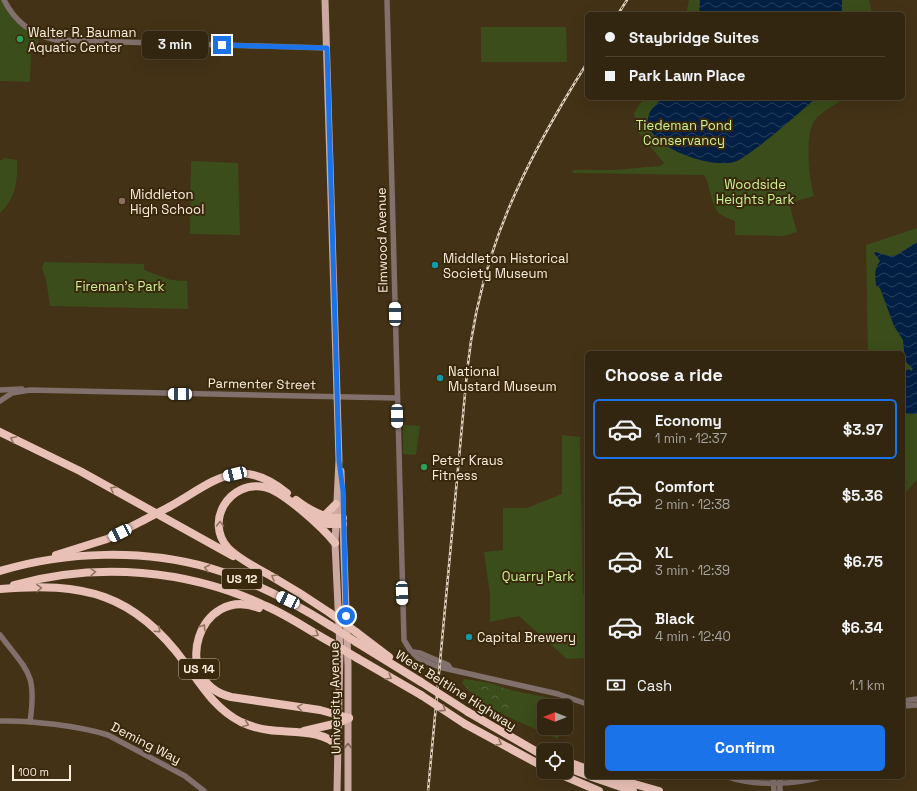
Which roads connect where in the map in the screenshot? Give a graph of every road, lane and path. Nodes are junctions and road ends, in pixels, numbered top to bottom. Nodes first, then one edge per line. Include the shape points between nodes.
1 (4, 0) edge
2 (326, 0) edge
3 (387, 0) edge
4 (327, 48) junction
5 (0, 390) edge
6 (30, 390) junction
7 (337, 397) junction
8 (397, 398) junction
9 (0, 401) edge
10 (0, 432) edge
11 (339, 461) junction
12 (336, 504) junction
13 (324, 516) junction
14 (310, 518) junction
15 (339, 521) junction
16 (335, 543) junction
17 (27, 563) junction
18 (250, 564) junction
19 (0, 571) edge
20 (0, 589) edge
21 (300, 625) junction
22 (0, 635) edge
23 (398, 668) junction
24 (917, 699) edge
25 (905, 701) edge
26 (585, 703) edge
27 (917, 705) edge
28 (905, 706) edge
29 (338, 714) junction
30 (349, 718) junction
31 (0, 721) edge
32 (30, 722) junction
33 (338, 723) junction
34 (302, 732) junction
35 (338, 747) junction
36 (537, 752) edge
37 (537, 763) edge
38 (573, 764) edge
39 (585, 768) edge
40 (573, 770) edge
41 (585, 774) edge
42 (560, 779) edge
43 (571, 779) edge
44 (598, 779) edge
45 (617, 779) edge
46 (736, 779) edge
47 (794, 779) edge
48 (773, 780) edge
49 (780, 780) edge
50 (204, 791) edge
51 (337, 791) edge
52 (348, 791) edge
53 (585, 791) edge
54 (599, 791) edge
55 (633, 791) edge
56 (659, 791) edge
57 (774, 791) edge
58 (780, 791) edge

1 - 4 street via 12,13 26,27 40,36 56,40
2 - 4 main road, University Avenue
3 - 8 street, Elmwood Avenue
4 - 7 main road, University Avenue
5 - 6 street, Parmenter Street
6 - 7 street, Parmenter Street
6 - 9 street, Parmenter Street via 12,393
7 - 8 street, Parmenter Street
7 - 11 main road, University Avenue
8 - 26 street, Elmwood Avenue via 404,635 407,646 414,652 450,668 558,694
18 -> 10 highway via 80,471
11 - 12 main road, University Avenue
11 - 15 main road, University Avenue via 343,486
12 - 13 highway
12 - 15 main road, University Avenue
13 - 15 highway
13 - 17 highway, bridge via 259,475 247,473 227,476 107,539
14 - 15 highway via 322,522
14 - 16 highway
18 -> 14 highway via 228,548 220,534 221,512 225,502 233,494 249,487 270,488
15 - 16 main road, University Avenue
15 - 30 main road, University Avenue
16 - 29 main road, University Avenue via 340,643
17 - 19 highway, US 12
23 -> 17 highway, West Beltline Highway / US 12, bridge via 288,600 209,568 157,558 117,556 64,558
23 -> 18 highway, bridge via 392,659 330,613
20 -> 21 highway, US 12 via 33,580 79,573 151,574 204,583 242,595 268,606
20 -> 34 highway via 56,587 95,593 121,604 146,619 165,636 208,694 226,713 261,729
29 -> 21 highway, US 14 via 224,695 208,684 199,670 196,656 198,636 210,617 220,610 237,605 253,605
21 -> 37 highway, West Beltline Highway / US 12, bridge via 421,695 465,724
22 - 32 street via 30,675 33,692
23 - 36 highway, West Beltline Highway / US 12, bridge
24 - 25 street
27 - 28 street
29 - 30 highway, US 14
29 - 33 main road, University Avenue
30 - 33 highway
52 -> 30 main road, University Avenue
31 - 32 street, Deming Way
32 - 50 street, Deming Way via 96,731 113,737 185,776
33 - 34 highway
33 - 35 main road, University Avenue
34 - 35 highway via 328,739
35 - 51 main road, University Avenue
38 - 39 highway
40 - 41 highway
42 - 53 highway
43 - 54 highway
44 - 55 highway
45 - 56 highway
46 - 48 street via 749,782
47 - 49 street
48 - 49 street
48 - 57 street
49 - 58 street

